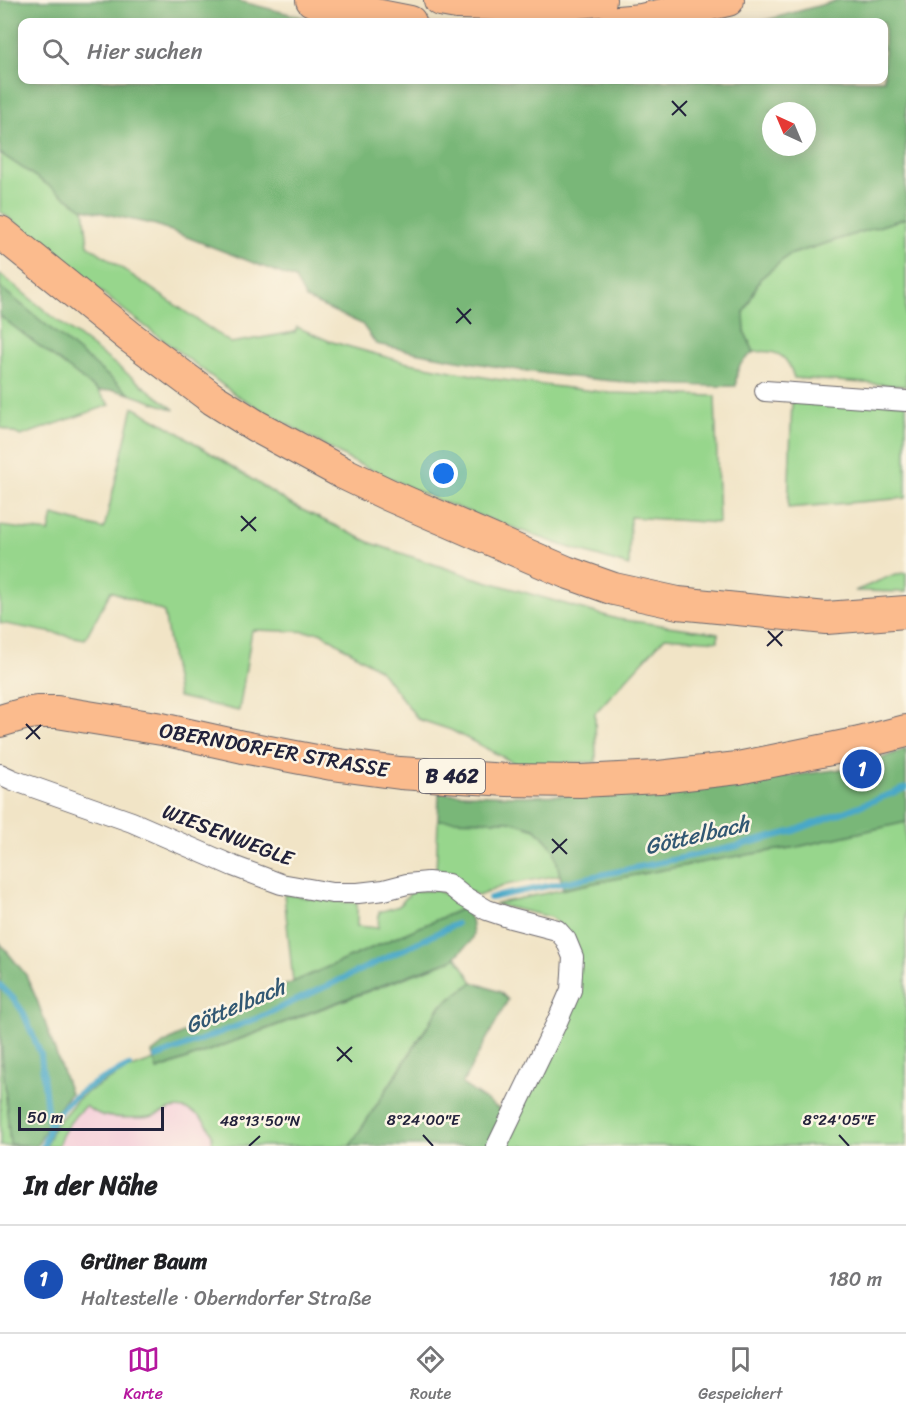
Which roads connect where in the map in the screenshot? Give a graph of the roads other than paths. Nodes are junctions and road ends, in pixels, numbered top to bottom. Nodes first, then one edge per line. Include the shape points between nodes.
1 (312, 0) edge
2 (440, 0) edge
3 (600, 0) edge
4 (728, 0) edge
5 (390, 18) edge
6 (650, 18) edge
7 (0, 232) edge
8 (0, 257) edge
9 (765, 391) dead end
10 (906, 401) edge
11 (566, 572) junction
12 (906, 612) edge
13 (0, 721) edge
14 (906, 731) edge
15 (0, 774) edge
16 (497, 1146) edge

1 - 5 main road
2 - 3 main road via 541,5
4 - 6 main road
7 - 11 main road via 130,337 256,426 389,495
8 - 11 main road via 191,408 290,469 452,543 508,563
9 - 10 street
11 - 12 main road via 614,589 678,603 826,618
13 - 14 main road, OBERNDORFER STRASSE / B 462 via 24,714 57,712 321,762 400,773 580,781 738,768
15 - 16 street, WIESENWEGLE via 132,822 281,884 332,893 358,893 428,882 448,884 487,910 557,930 573,957 571,990

